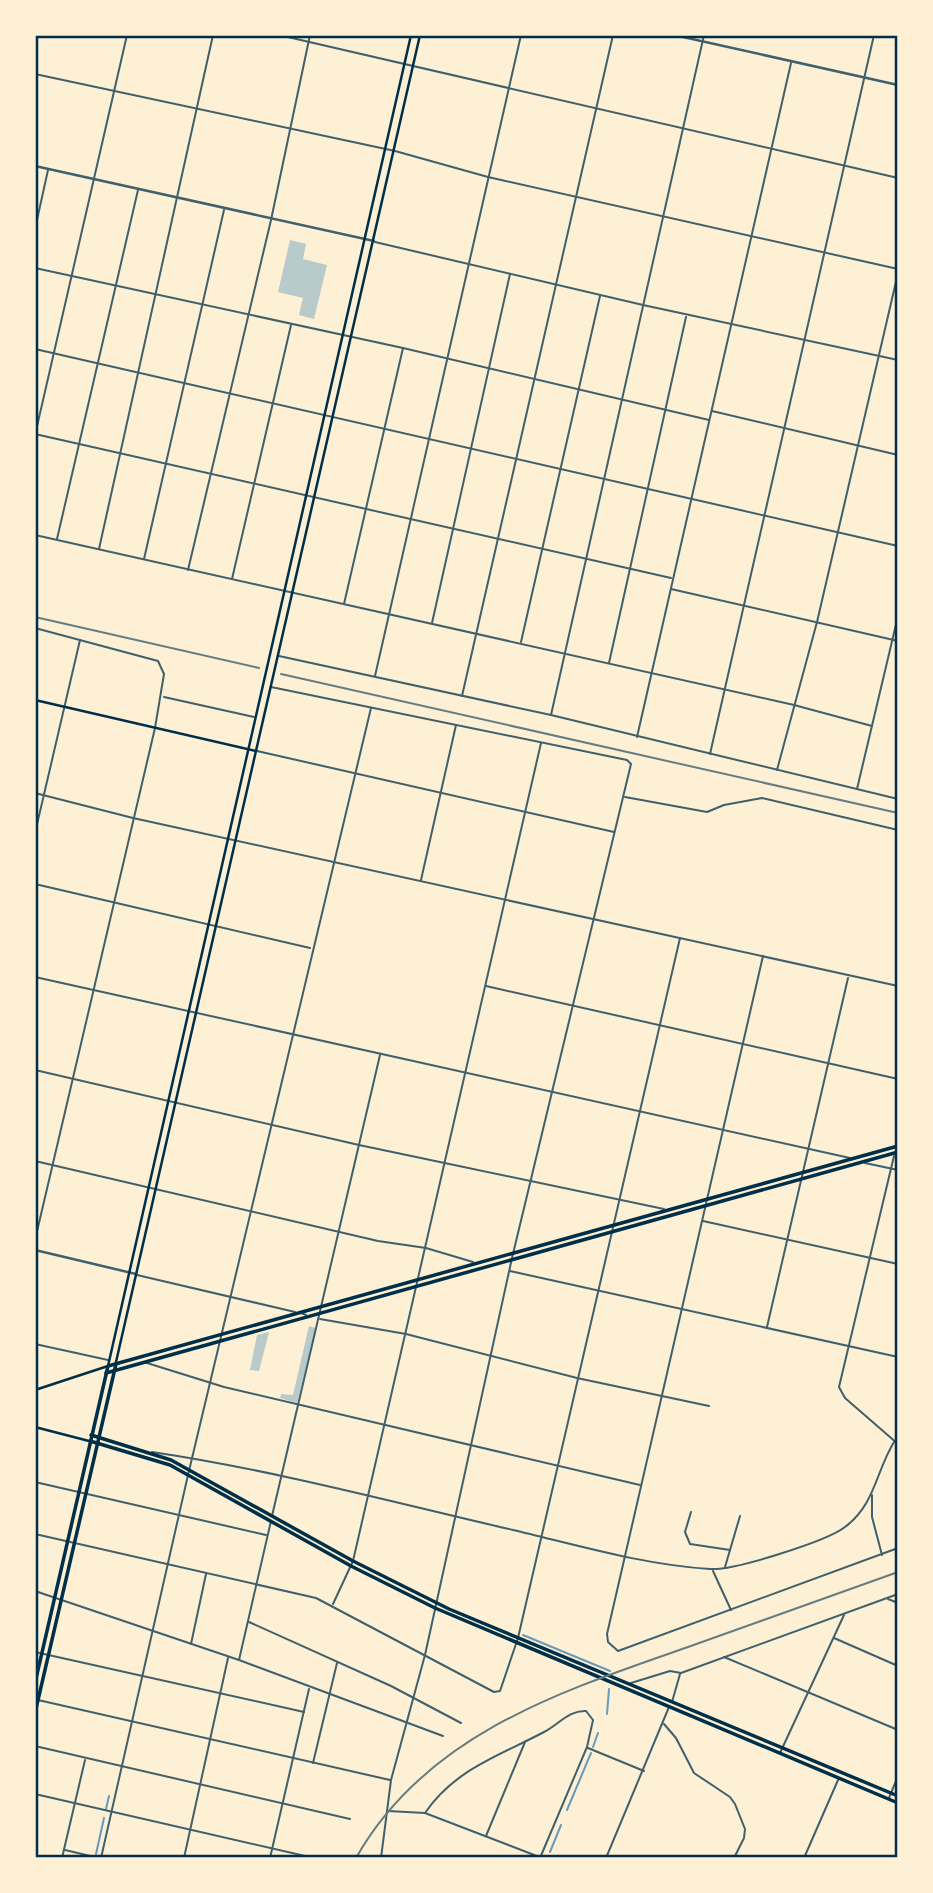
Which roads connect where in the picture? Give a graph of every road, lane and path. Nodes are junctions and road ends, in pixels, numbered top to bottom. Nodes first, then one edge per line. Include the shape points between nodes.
1 (127, 35) edge
2 (213, 35) edge
3 (279, 35) edge
4 (310, 35) edge
5 (411, 35) edge
6 (420, 35) edge
7 (521, 35) edge
8 (613, 35) edge
9 (674, 35) edge
10 (704, 35) edge
11 (874, 35) edge
12 (309, 41) junction
13 (702, 41) junction
14 (791, 61) junction
15 (404, 65) junction
16 (413, 67) junction
17 (35, 74) edge
18 (864, 77) junction
19 (898, 85) edge
20 (508, 88) junction
21 (114, 92) junction
22 (597, 110) junction
23 (197, 111) junction
24 (683, 129) junction
25 (289, 131) junction
26 (772, 148) junction
27 (385, 149) junction
28 (395, 151) junction
29 (845, 165) junction
30 (35, 166) edge
31 (49, 169) junction
32 (488, 177) junction
33 (898, 178) edge
34 (94, 179) junction
35 (138, 189) junction
36 (575, 197) junction
37 (177, 198) junction
38 (224, 209) junction
39 (663, 217) junction
40 (271, 220) junction
41 (35, 229) edge
42 (751, 237) junction
43 (363, 239) junction
44 (374, 242) junction
45 (823, 252) junction
46 (467, 264) junction
47 (35, 268) edge
48 (898, 271) edge
49 (510, 274) junction
50 (72, 276) junction
51 (556, 284) junction
52 (115, 286) junction
53 (155, 294) junction
54 (600, 295) junction
55 (202, 304) junction
56 (643, 305) junction
57 (249, 315) junction
58 (686, 315) junction
59 (291, 324) junction
60 (732, 325) junction
61 (343, 335) junction
62 (352, 337) junction
63 (803, 340) junction
64 (403, 348) junction
65 (35, 349) edge
66 (55, 354) junction
67 (879, 357) junction
68 (447, 360) junction
69 (898, 360) edge
70 (97, 363) junction
71 (491, 370) junction
72 (139, 372) junction
73 (533, 380) junction
74 (185, 382) junction
75 (577, 390) junction
76 (230, 393) junction
77 (622, 401) junction
78 (272, 403) junction
79 (666, 411) junction
80 (711, 411) junction
81 (324, 414) junction
82 (333, 416) junction
83 (709, 420) junction
84 (385, 428) junction
85 (784, 428) junction
86 (35, 434) edge
87 (428, 438) junction
88 (79, 443) junction
89 (858, 446) junction
90 (472, 448) junction
91 (121, 453) junction
92 (898, 455) edge
93 (515, 458) junction
94 (166, 462) junction
95 (560, 469) junction
96 (211, 472) junction
97 (604, 479) junction
98 (254, 483) junction
99 (648, 488) junction
100 (306, 495) junction
101 (315, 497) junction
102 (691, 499) junction
103 (366, 508) junction
104 (764, 516) junction
105 (410, 518) junction
106 (452, 528) junction
107 (838, 533) junction
108 (35, 535) edge
109 (497, 539) junction
110 (56, 541) junction
111 (898, 546) edge
112 (541, 549) junction
113 (99, 550) junction
114 (585, 559) junction
115 (144, 560) junction
116 (629, 568) junction
117 (188, 570) junction
118 (672, 578) junction
119 (232, 580) junction
120 (670, 588) junction
121 (285, 591) junction
122 (292, 592) junction
123 (344, 605) junction
124 (744, 605) junction
125 (387, 614) junction
126 (898, 616) edge
127 (817, 622) junction
128 (432, 624) junction
129 (35, 628) edge
130 (476, 634) junction
131 (892, 639) junction
132 (80, 640) junction
133 (898, 641) edge
134 (520, 643) junction
135 (564, 654) junction
136 (278, 656) junction
137 (609, 664) junction
138 (651, 674) junction
139 (375, 676) junction
140 (271, 687) junction
141 (724, 690) junction
142 (163, 696) junction
143 (461, 696) junction
144 (35, 700) edge
145 (794, 705) junction
146 (64, 707) junction
147 (371, 708) junction
148 (551, 715) junction
149 (256, 718) junction
150 (456, 725) junction
151 (872, 726) junction
152 (155, 728) junction
153 (637, 737) junction
154 (542, 742) junction
155 (249, 749) junction
156 (256, 751) junction
157 (710, 754) junction
158 (776, 771) junction
159 (355, 774) junction
160 (856, 790) junction
161 (35, 793) edge
162 (441, 793) junction
163 (44, 795) junction
164 (624, 797) junction
165 (898, 799) edge
166 (526, 812) junction
167 (133, 818) junction
168 (898, 830) edge
169 (615, 832) junction
170 (35, 834) edge
171 (228, 839) junction
172 (235, 841) junction
173 (334, 863) junction
174 (421, 881) junction
175 (35, 884) edge
176 (505, 900) junction
177 (114, 901) junction
178 (594, 919) junction
179 (209, 925) junction
180 (215, 926) junction
181 (680, 938) junction
182 (312, 948) junction
183 (763, 956) junction
184 (849, 976) junction
185 (35, 977) edge
186 (485, 986) junction
187 (898, 986) edge
188 (93, 990) junction
189 (573, 1006) junction
190 (189, 1011) junction
191 (196, 1013) junction
192 (660, 1025) junction
193 (292, 1035) junction
194 (743, 1043) junction
195 (380, 1055) junction
196 (829, 1061) junction
197 (35, 1070) edge
198 (465, 1074) junction
199 (73, 1078) junction
200 (898, 1079) edge
201 (552, 1093) junction
202 (168, 1101) junction
203 (175, 1102) junction
204 (639, 1112) junction
205 (272, 1125) junction
206 (723, 1131) junction
207 (359, 1145) junction
208 (808, 1146) junction
209 (897, 1148) edge
210 (853, 1159) junction
211 (35, 1161) edge
212 (859, 1162) junction
213 (53, 1163) junction
214 (445, 1163) junction
215 (891, 1168) junction
216 (898, 1170) edge
217 (800, 1176) junction
218 (530, 1182) junction
219 (149, 1186) junction
220 (156, 1188) junction
221 (618, 1202) junction
222 (706, 1203) junction
223 (252, 1209) junction
224 (672, 1210) junction
225 (702, 1220) junction
226 (612, 1228) junction
227 (339, 1231) junction
228 (786, 1239) junction
229 (35, 1240) edge
230 (426, 1248) junction
231 (35, 1250) edge
232 (512, 1256) junction
233 (870, 1258) junction
234 (477, 1264) junction
235 (898, 1264) edge
236 (486, 1265) junction
237 (510, 1271) junction
238 (130, 1272) junction
239 (136, 1274) junction
240 (416, 1282) junction
241 (598, 1290) junction
242 (232, 1296) junction
243 (321, 1309) junction
244 (682, 1309) junction
245 (298, 1313) junction
246 (306, 1315) junction
247 (319, 1318) junction
248 (766, 1328) junction
249 (406, 1334) junction
250 (222, 1336) junction
251 (35, 1345) edge
252 (849, 1346) junction
253 (492, 1354) junction
254 (898, 1357) edge
255 (141, 1359) junction
256 (109, 1360) junction
257 (116, 1364) junction
258 (107, 1366) junction
259 (114, 1370) junction
260 (96, 1371) junction
261 (106, 1373) junction
262 (577, 1378) junction
263 (212, 1383) junction
264 (35, 1390) edge
265 (662, 1395) junction
266 (298, 1405) junction
267 (709, 1406) dead end
268 (384, 1425) junction
269 (35, 1427) edge
270 (90, 1438) junction
271 (98, 1439) junction
272 (894, 1442) junction
273 (898, 1444) edge
274 (470, 1446) junction
275 (152, 1452) junction
276 (192, 1458) junction
277 (557, 1466) junction
278 (189, 1473) junction
279 (282, 1477) junction
280 (35, 1482) edge
281 (641, 1485) junction
282 (78, 1494) junction
283 (872, 1494) junction
284 (86, 1496) junction
285 (368, 1497) junction
286 (691, 1511) dead end
287 (179, 1515) junction
288 (740, 1516) dead end
289 (455, 1517) junction
290 (272, 1520) junction
291 (35, 1534) edge
292 (267, 1536) junction
293 (541, 1537) junction
294 (67, 1542) junction
295 (75, 1544) junction
296 (898, 1548) edge
297 (730, 1550) junction
298 (882, 1555) junction
299 (625, 1556) junction
300 (352, 1563) junction
301 (167, 1565) junction
302 (724, 1568) junction
303 (712, 1570) junction
304 (206, 1573) junction
305 (257, 1584) junction
306 (35, 1591) edge
307 (898, 1594) edge
308 (54, 1598) junction
309 (887, 1598) junction
310 (61, 1600) junction
311 (898, 1603) edge
312 (333, 1605) junction
313 (436, 1606) junction
314 (732, 1611) junction
315 (844, 1615) junction
316 (248, 1622) junction
317 (152, 1632) junction
318 (833, 1637) junction
319 (518, 1641) junction
320 (191, 1645) junction
321 (35, 1652) edge
322 (41, 1653) junction
323 (48, 1655) junction
324 (425, 1655) junction
325 (228, 1657) junction
326 (723, 1657) junction
327 (239, 1660) junction
328 (337, 1661) junction
329 (898, 1666) edge
330 (681, 1672) junction
331 (141, 1676) junction
332 (35, 1683) edge
333 (626, 1684) junction
334 (309, 1686) junction
335 (220, 1693) junction
336 (808, 1693) junction
337 (329, 1694) junction
338 (413, 1698) junction
339 (38, 1700) junction
340 (670, 1705) junction
341 (304, 1712) junction
342 (35, 1713) edge
343 (130, 1721) junction
344 (406, 1723) junction
345 (461, 1723) dead end
346 (664, 1723) junction
347 (898, 1730) edge
348 (443, 1736) dead end
349 (211, 1738) junction
350 (525, 1741) junction
351 (35, 1746) edge
352 (587, 1747) junction
353 (782, 1748) junction
354 (779, 1754) junction
355 (293, 1758) junction
356 (85, 1759) junction
357 (313, 1763) junction
358 (121, 1766) junction
359 (644, 1771) junction
360 (898, 1776) edge
361 (838, 1779) junction
362 (391, 1780) junction
363 (201, 1785) junction
364 (891, 1793) junction
365 (35, 1794) edge
366 (898, 1796) edge
367 (888, 1799) junction
368 (76, 1803) junction
369 (898, 1803) edge
370 (282, 1804) junction
371 (387, 1811) junction
372 (112, 1812) junction
373 (425, 1813) junction
374 (350, 1819) dead end
375 (191, 1831) junction
376 (486, 1836) junction
377 (272, 1849) junction
378 (64, 1850) junction
379 (62, 1858) edge
380 (100, 1858) edge
381 (184, 1858) edge
382 (270, 1858) edge
383 (314, 1858) edge
384 (381, 1858) edge
385 (540, 1858) edge
386 (606, 1858) edge
387 (734, 1858) edge
388 (804, 1858) edge

1 - 21 street
2 - 23 street
3 - 12 street
4 - 12 street
5 - 15 main road
6 - 16 main road
7 - 20 street
8 - 22 street
9 - 13 street
10 - 13 street
11 - 18 street
12 - 15 street
12 - 25 street
13 - 14 street
13 - 24 street
14 - 18 street
14 - 26 street
15 - 16 street
15 - 27 main road
16 - 20 street
16 - 28 main road
17 - 21 street
18 - 19 street
18 - 29 street
20 - 22 street
20 - 32 street
21 - 23 street
21 - 34 street
22 - 24 street
22 - 36 street
23 - 25 street
23 - 37 street
24 - 26 street
24 - 39 street
25 - 27 street
25 - 40 street
26 - 29 street
26 - 42 street
27 - 28 street
27 - 43 main road
28 - 32 street
28 - 44 main road
29 - 33 street
29 - 45 street
30 - 31 street
31 - 34 street
31 - 41 street
32 - 36 street
32 - 46 street
34 - 35 street
34 - 50 street
35 - 37 street
35 - 52 street
36 - 39 street
36 - 51 street
37 - 38 street
37 - 53 street
38 - 40 street
38 - 55 street
39 - 42 street
39 - 56 street
40 - 43 street
40 - 57 street
42 - 45 street
42 - 60 street
43 - 44 street
43 - 61 main road
44 - 46 street
44 - 62 main road
45 - 48 street
45 - 63 street
46 - 49 street
46 - 68 street
47 - 50 street
48 - 67 street
49 - 51 street
49 - 71 street
50 - 52 street
50 - 66 street
51 - 54 street
51 - 73 street
52 - 53 street
52 - 70 street
53 - 55 street
53 - 72 street
54 - 56 street
54 - 75 street
55 - 57 street
55 - 74 street
56 - 58 street
56 - 77 street
57 - 59 street
57 - 76 street
58 - 60 street
58 - 79 street
59 - 61 street
59 - 78 street
60 - 63 street
60 - 80 street
61 - 62 street
61 - 81 main road
62 - 64 street
62 - 82 main road
63 - 67 street
63 - 85 street
64 - 68 street
64 - 84 street
65 - 66 street
66 - 70 street
66 - 86 street
67 - 69 street
67 - 89 street
68 - 71 street
68 - 87 street
70 - 72 street
70 - 88 street
71 - 73 street
71 - 90 street
72 - 74 street
72 - 91 street
73 - 75 street
73 - 93 street
74 - 76 street
74 - 94 street
75 - 77 street
75 - 95 street
76 - 78 street
76 - 96 street
77 - 79 street
77 - 97 street
78 - 81 street
78 - 98 street
79 - 83 street
79 - 99 street
80 - 83 street
80 - 85 street
81 - 82 street
81 - 100 main road
82 - 84 street
82 - 101 main road
83 - 102 street
84 - 87 street
84 - 103 street
85 - 89 street
85 - 104 street
86 - 88 street
87 - 90 street
87 - 105 street
88 - 91 street
88 - 110 street
89 - 92 street
89 - 107 street
90 - 93 street
90 - 106 street
91 - 94 street
91 - 113 street
93 - 95 street
93 - 109 street
94 - 96 street
94 - 115 street
95 - 97 street
95 - 112 street
96 - 98 street
96 - 117 street
97 - 99 street
97 - 114 street
98 - 100 street
98 - 119 street
99 - 102 street
99 - 116 street
100 - 101 street
100 - 121 main road
101 - 103 street
101 - 122 main road
102 - 104 street
102 - 118 street
103 - 105 street
103 - 123 street
104 - 107 street
104 - 124 street
105 - 106 street
105 - 125 street
106 - 109 street
106 - 128 street
107 - 111 street
107 - 127 street
108 - 110 street
109 - 112 street
109 - 130 street
110 - 113 street
112 - 114 street
112 - 134 street
113 - 115 street
114 - 116 street
114 - 135 street
115 - 117 street
116 - 118 street
116 - 137 street
117 - 119 street
118 - 120 street
119 - 121 street
120 - 124 street
120 - 138 street
121 - 122 street
121 - 149 main road
122 - 123 street
122 - 136 main road
123 - 125 street
124 - 127 street
124 - 141 street
125 - 128 street
125 - 139 street
126 - 131 street
127 - 131 street
127 - 145 street
128 - 130 street
129 - 132 street
130 - 134 street
130 - 143 street
131 - 133 street
131 - 151 street
132 - 142 street via 158,661 164,674
132 - 146 street
134 - 135 street
135 - 137 street
135 - 148 street
136 - 139 street
136 - 140 main road
137 - 138 street
138 - 141 street
138 - 153 street
139 - 143 street
140 - 147 street
140 - 156 main road
141 - 145 street
141 - 157 street
142 - 149 street
142 - 152 street
143 - 148 street
144 - 146 main road
145 - 151 street
145 - 158 street
146 - 152 main road
146 - 163 street
147 - 150 street
147 - 159 street
148 - 153 street
149 - 155 main road
150 - 154 street
150 - 162 street
151 - 160 street
152 - 155 main road
152 - 167 street
153 - 157 street
154 - 164 street via 627,760 631,766
154 - 166 street
155 - 156 main road
155 - 171 main road
156 - 159 street
156 - 172 main road
157 - 158 street
158 - 160 street
159 - 162 street
159 - 173 street
160 - 165 street
161 - 163 street
162 - 166 street
162 - 174 street
163 - 167 street
163 - 170 street
164 - 168 street via 707,812 762,798
164 - 169 street
166 - 169 street
166 - 176 street
167 - 171 street
167 - 177 street
169 - 178 street
171 - 172 street
171 - 179 main road
172 - 173 street
172 - 180 main road
173 - 174 street
173 - 182 street
174 - 176 street
175 - 177 street
176 - 178 street
176 - 186 street
177 - 179 street
177 - 188 street
178 - 181 street
178 - 189 street
179 - 180 street
179 - 190 main road
180 - 182 street
180 - 191 main road
181 - 183 street
181 - 192 street
182 - 193 street
183 - 184 street
183 - 194 street
184 - 187 street
184 - 196 street
185 - 188 street
186 - 189 street
186 - 198 street
188 - 190 street
188 - 199 street
189 - 192 street
189 - 201 street
190 - 191 street
190 - 202 main road
191 - 193 street
191 - 203 main road
192 - 194 street
192 - 204 street
193 - 195 street
193 - 205 street
194 - 196 street
194 - 206 street
195 - 198 street
195 - 207 street
196 - 200 street
196 - 208 street
197 - 199 street
198 - 201 street
198 - 214 street
199 - 202 street
199 - 213 street
201 - 204 street
201 - 218 street
202 - 203 street
202 - 219 main road
203 - 205 street
203 - 220 main road
204 - 206 street
204 - 221 street
205 - 207 street
205 - 223 street
206 - 208 street
206 - 222 street
207 - 214 street
207 - 227 street
208 - 210 street
208 - 217 street
209 - 210 main road
209 - 212 main road
209 - 215 street
210 - 212 street
210 - 217 main road
211 - 213 street
212 - 215 street
212 - 217 main road
213 - 219 street
213 - 229 street
214 - 218 street
214 - 230 street
215 - 216 street
215 - 233 street
217 - 222 main road
217 - 228 street
218 - 221 street
218 - 232 street
219 - 220 street
219 - 238 main road
220 - 223 street
220 - 239 main road
221 - 224 street
221 - 226 street
222 - 224 main road
222 - 225 street
222 - 226 main road
223 - 227 street
223 - 242 street
224 - 226 main road
225 - 228 street
225 - 244 street
226 - 232 main road
226 - 241 street
227 - 230 street
227 - 243 street
228 - 233 street
228 - 248 street
230 - 234 street
230 - 240 street
231 - 238 street
232 - 234 main road
232 - 236 main road
232 - 237 street
233 - 235 street
233 - 252 street
234 - 236 street
234 - 240 main road
236 - 240 main road
237 - 241 street
237 - 253 street
238 - 239 street
238 - 256 main road
239 - 242 street
239 - 257 main road
240 - 243 main road
240 - 249 street
241 - 244 street
241 - 262 street
242 - 245 street
242 - 250 street
243 - 245 main road
243 - 246 main road
243 - 247 street
244 - 248 street
244 - 265 street
245 - 246 street
245 - 250 main road
246 - 250 main road
247 - 249 street
247 - 266 street
248 - 252 street
249 - 253 street
249 - 268 street
250 - 255 main road
250 - 263 street
251 - 256 street
252 - 254 street
252 - 272 street via 841,1392
253 - 262 street
253 - 274 street
255 - 257 main road
255 - 259 main road
255 - 263 street
256 - 258 main road
257 - 258 main road
257 - 259 main road
258 - 260 main road
258 - 261 main road
259 - 261 main road
259 - 271 main road
260 - 261 main road
260 - 264 main road
261 - 270 main road
262 - 265 street
262 - 277 street
263 - 266 street
263 - 276 street
265 - 267 street
265 - 281 street
266 - 268 street
266 - 279 street
268 - 274 street
268 - 285 street
269 - 270 main road
270 - 271 main road
270 - 282 main road
271 - 275 main road
271 - 278 main road
271 - 284 main road
272 - 273 street
272 - 283 street via 882,1460
274 - 277 street
274 - 289 street
275 - 276 street
275 - 278 main road
276 - 278 street
276 - 279 street
277 - 281 street
277 - 293 street
278 - 287 street
278 - 290 main road
279 - 285 street
279 - 290 street
280 - 282 street
281 - 299 street
282 - 284 street
282 - 294 main road
283 - 298 street via 872,1517
283 - 302 street via 843,1528
284 - 287 street
284 - 295 main road
285 - 289 street
285 - 300 street
286 - 297 street via 685,1532 690,1544
287 - 292 street
287 - 301 street
288 - 297 street
289 - 293 street
289 - 313 street
290 - 292 street
290 - 300 main road
291 - 294 street
292 - 305 street
293 - 299 street
293 - 319 street
294 - 295 street
294 - 308 main road
295 - 301 street
295 - 310 main road
296 - 298 street
297 - 302 street
298 - 314 street
299 - 303 street
299 - 314 street via 607,1634 608,1642 618,1651
300 - 312 street
300 - 313 main road
301 - 304 street
301 - 317 street
302 - 303 street
303 - 314 street
304 - 305 street
304 - 320 street
305 - 312 street
305 - 316 street
306 - 308 street
307 - 309 street
308 - 310 street
308 - 322 main road
309 - 311 street
309 - 315 street
310 - 317 street
310 - 323 main road
312 - 324 street
313 - 319 main road
313 - 324 street
315 - 318 street
315 - 326 street
316 - 327 street
316 - 328 street
317 - 320 street
317 - 331 street
318 - 329 street
318 - 336 street
319 - 324 street via 498,1692
319 - 333 main road
319 - 340 main road
320 - 325 street
321 - 322 street
322 - 323 street
322 - 332 main road
323 - 331 street
323 - 339 main road
324 - 338 street
325 - 327 street
325 - 335 street
326 - 330 street
326 - 336 street
327 - 334 street
328 - 337 street
328 - 338 street
330 - 333 street
330 - 340 street
331 - 335 street
331 - 343 street
333 - 340 main road
334 - 337 street
334 - 341 street
335 - 341 street
335 - 349 street
336 - 347 street
336 - 353 street
337 - 344 street
337 - 357 street
338 - 344 street
338 - 345 street
339 - 342 main road
339 - 343 street
340 - 346 street
340 - 353 main road
340 - 354 main road
341 - 355 street
343 - 349 street
343 - 358 street
344 - 348 street
344 - 362 street
346 - 359 street
346 - 387 street via 694,1773 735,1804 745,1829
349 - 355 street
349 - 363 street
350 - 352 street via 582,1710 593,1720
350 - 373 street via 463,1773
350 - 376 street
351 - 356 street
352 - 359 street
352 - 385 street
353 - 354 street
353 - 364 main road
354 - 361 main road
355 - 357 street
355 - 370 street
356 - 358 street
356 - 368 street
357 - 362 street
358 - 363 street
358 - 372 street
359 - 386 street
360 - 364 street
361 - 367 main road
361 - 388 street
362 - 371 street
363 - 370 street
363 - 375 street
364 - 366 main road
364 - 367 street
365 - 368 street
367 - 369 main road
368 - 372 street
368 - 378 street
370 - 374 street
370 - 377 street
371 - 373 street
371 - 384 street
372 - 375 street
372 - 380 street
373 - 376 street
375 - 377 street
375 - 381 street
376 - 385 street
377 - 382 street
377 - 383 street
378 - 379 street
378 - 380 street

